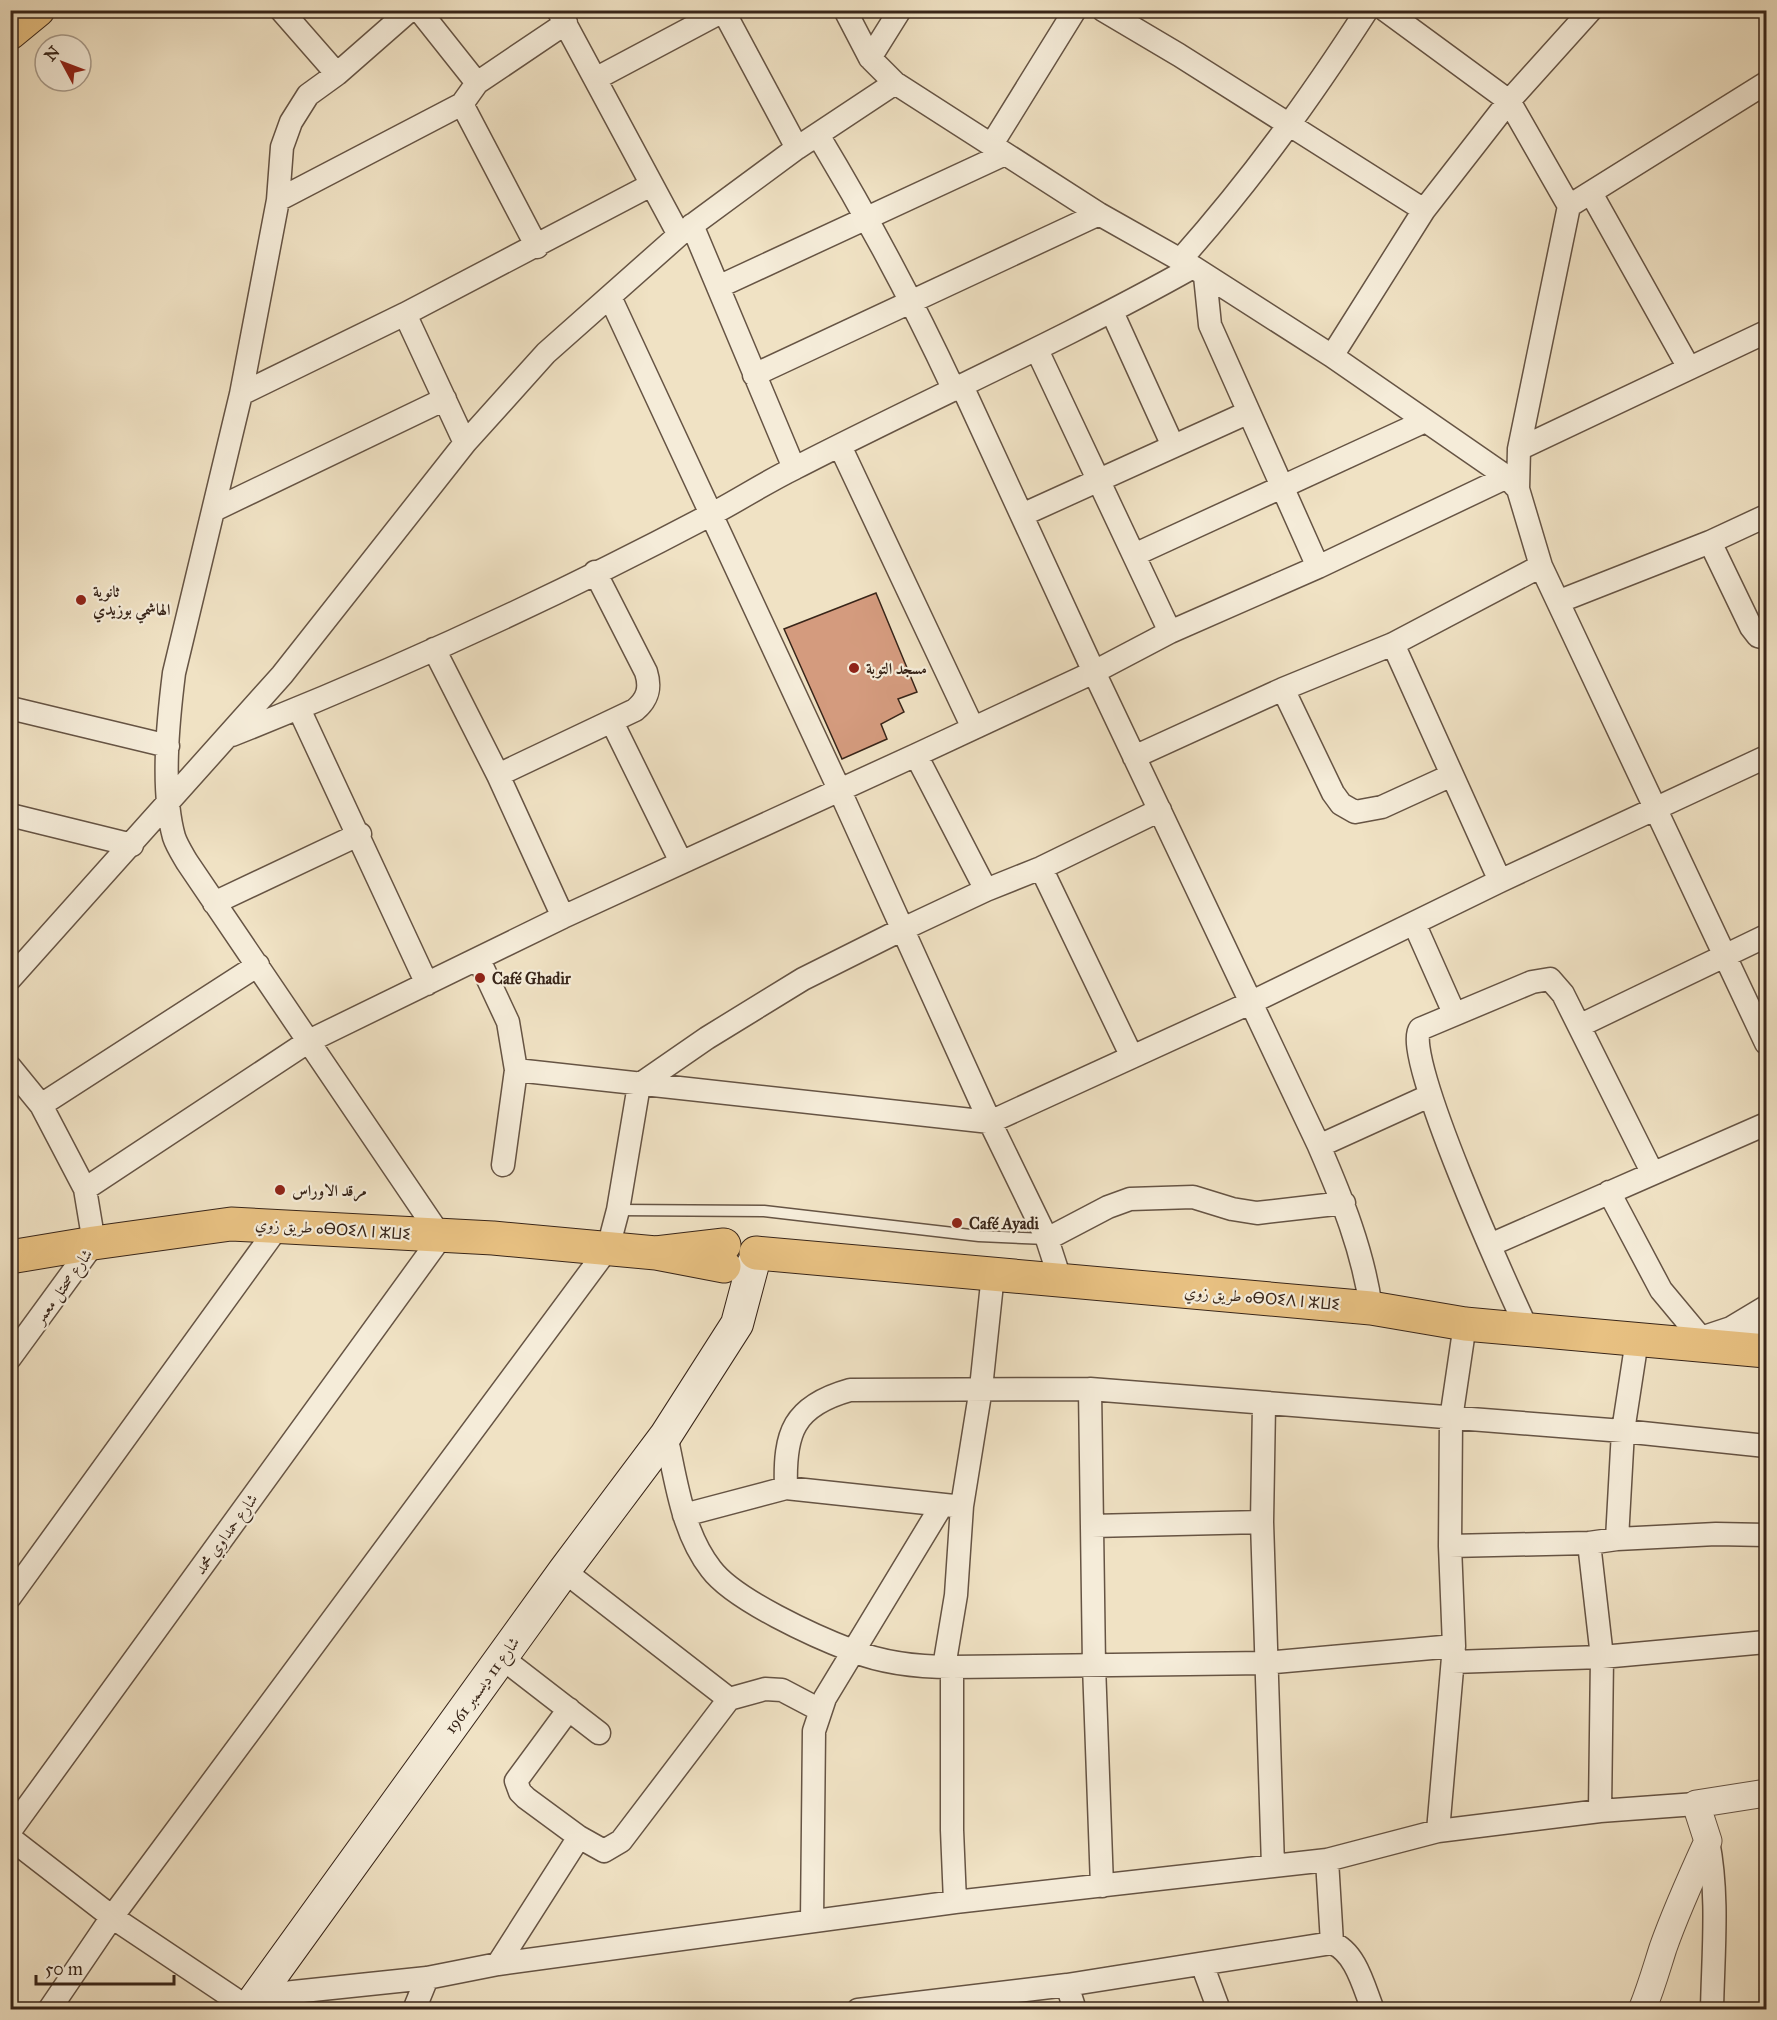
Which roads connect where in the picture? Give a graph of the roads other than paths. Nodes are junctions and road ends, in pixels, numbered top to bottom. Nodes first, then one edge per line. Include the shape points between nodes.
1 (38, 10) edge
2 (281, 10) edge
3 (410, 10) edge
4 (419, 10) edge
5 (845, 10) edge
6 (900, 10) edge
7 (1075, 10) edge
8 (1103, 10) edge
9 (1367, 10) edge
10 (1385, 10) edge
11 (1591, 10) edge
12 (723, 11) edge
13 (562, 17) edge
14 (10, 33) edge
15 (870, 58) junction
16 (337, 74) junction
17 (597, 78) junction
18 (1767, 82) edge
19 (477, 83) junction
20 (895, 83) junction
21 (1509, 101) junction
22 (462, 104) junction
23 (1291, 126) junction
24 (818, 135) junction
25 (797, 148) junction
26 (999, 149) junction
27 (651, 185) junction
28 (1592, 193) junction
29 (278, 200) junction
30 (1569, 206) junction
31 (1424, 210) junction
32 (1099, 214) junction
33 (868, 219) junction
34 (686, 230) junction
35 (537, 247) junction
36 (1193, 267) junction
37 (718, 287) junction
38 (610, 297) junction
39 (913, 301) junction
40 (1112, 312) junction
41 (405, 314) junction
42 (1767, 332) edge
43 (1037, 350) junction
44 (1332, 356) junction
45 (1689, 368) junction
46 (754, 375) junction
47 (958, 388) junction
48 (241, 394) junction
49 (445, 399) junction
50 (1247, 413) junction
51 (1423, 422) junction
52 (465, 443) junction
53 (840, 446) junction
54 (1173, 447) junction
55 (1519, 449) junction
56 (794, 468) junction
57 (1098, 479) junction
58 (1512, 483) junction
59 (1281, 487) junction
60 (214, 510) junction
61 (710, 515) junction
62 (1022, 515) junction
63 (1767, 516) edge
64 (1710, 543) junction
65 (1134, 555) junction
66 (1541, 566) junction
67 (1318, 567) junction
68 (595, 572) junction
69 (1560, 602) junction
70 (1170, 632) junction
71 (1767, 638) edge
72 (1393, 644) junction
73 (434, 648) junction
74 (1094, 672) junction
75 (1283, 689) junction
76 (10, 708) edge
77 (299, 708) junction
78 (612, 722) junction
79 (973, 728) junction
80 (229, 736) junction
81 (168, 746) junction
82 (916, 755) junction
83 (1134, 757) junction
84 (1767, 757) edge
85 (498, 775) junction
86 (1452, 775) junction
87 (839, 789) junction
88 (168, 801) junction
89 (1655, 809) junction
90 (1160, 810) junction
91 (10, 815) edge
92 (360, 834) junction
93 (132, 845) junction
94 (681, 862) junction
95 (1041, 868) junction
96 (1500, 881) junction
97 (986, 890) junction
98 (214, 903) junction
99 (562, 917) junction
100 (1414, 923) junction
101 (903, 929) junction
102 (1767, 936) edge
103 (1726, 955) junction
104 (478, 960) junction
105 (258, 965) junction
106 (10, 979) edge
107 (427, 984) junction
108 (1250, 1003) junction
109 (1454, 1013) junction
110 (1579, 1026) junction
111 (309, 1041) junction
112 (1767, 1043) edge
113 (1132, 1057) junction
114 (10, 1067) edge
115 (516, 1070) junction
116 (639, 1085) junction
117 (1429, 1095) junction
118 (41, 1105) junction
119 (990, 1122) junction
120 (1767, 1124) edge
121 (1319, 1146) junction
122 (502, 1165) dead end
123 (1653, 1172) junction
124 (85, 1189) junction
125 (1609, 1192) junction
126 (1344, 1203) junction
127 (618, 1210) junction
128 (280, 1224) junction
129 (441, 1237) junction
130 (1047, 1239) junction
131 (94, 1242) junction
132 (1490, 1245) junction
133 (608, 1248) junction
134 (10, 1257) edge
135 (737, 1260) junction
136 (993, 1274) junction
137 (1060, 1279) junction
138 (1767, 1307) edge
139 (1371, 1308) junction
140 (1465, 1324) junction
141 (1731, 1328) junction
142 (1527, 1329) junction
143 (1767, 1329) edge
144 (1637, 1340) junction
145 (1694, 1340) junction
146 (1767, 1351) edge
147 (10, 1358) edge
148 (981, 1388) junction
149 (1090, 1389) junction
150 (1264, 1405) junction
151 (1450, 1419) junction
152 (1623, 1431) junction
153 (666, 1435) junction
154 (1767, 1446) edge
155 (786, 1488) junction
156 (952, 1505) junction
157 (684, 1515) junction
158 (1262, 1522) junction
159 (1092, 1526) junction
160 (1767, 1535) edge
161 (1617, 1539) junction
162 (1589, 1543) junction
163 (1450, 1546) junction
164 (564, 1571) junction
165 (10, 1597) edge
166 (1767, 1642) edge
167 (854, 1652) junction
168 (1454, 1654) junction
169 (1602, 1657) junction
170 (502, 1658) junction
171 (1265, 1663) junction
172 (1094, 1665) junction
173 (948, 1667) junction
174 (729, 1699) junction
175 (569, 1709) junction
176 (820, 1710) junction
177 (599, 1733) dead end
178 (1767, 1792) edge
179 (1696, 1804) junction
180 (1600, 1811) junction
181 (10, 1831) edge
182 (1438, 1831) junction
183 (579, 1837) junction
184 (10, 1838) edge
185 (1708, 1841) junction
186 (1327, 1860) junction
187 (1273, 1866) junction
188 (1102, 1886) junction
189 (955, 1902) junction
190 (112, 1917) junction
191 (812, 1922) junction
192 (1332, 1943) junction
193 (498, 1964) junction
194 (1202, 1964) junction
195 (1656, 1977) junction
196 (427, 1978) junction
197 (1067, 1985) junction
198 (250, 2006) edge
199 (926, 2006) edge
200 (49, 2010) edge
201 (414, 2010) edge
202 (858, 2010) edge
203 (1075, 2010) edge
204 (1219, 2010) edge
205 (1373, 2010) edge
206 (1642, 2010) edge
207 (1659, 2010) edge
208 (1712, 2010) edge

1 - 14 main road
2 - 16 street
3 - 16 street
4 - 19 street
5 - 15 street
6 - 15 street
7 - 26 street
8 - 23 street
9 - 23 street
10 - 21 street
11 - 21 street
12 - 17 street
12 - 25 street
13 - 17 street
13 - 19 street
15 - 20 street
16 - 29 street via 308,95 291,122 282,147
17 - 27 street
18 - 28 street
19 - 22 street
20 - 24 street
20 - 26 street
21 - 30 street
21 - 31 street
22 - 29 street
22 - 35 street
23 - 31 street
23 - 36 street via 1225,210
24 - 25 street
24 - 33 street
25 - 34 street
26 - 32 street
26 - 33 street
27 - 34 street
27 - 35 street
28 - 30 street
28 - 45 street
29 - 48 street
30 - 55 street
31 - 44 street
32 - 36 street
32 - 39 street
33 - 37 street
33 - 39 street
34 - 37 street
34 - 38 street
35 - 41 street
36 - 40 street
36 - 44 street
36 - 50 street via 1210,325
37 - 46 street
38 - 52 street via 546,353
38 - 61 street
39 - 46 street
39 - 47 street
40 - 43 street
40 - 54 street
41 - 48 street
41 - 49 street
42 - 45 street
43 - 47 street
43 - 57 street
44 - 51 street
45 - 55 street
46 - 56 street
47 - 53 street
47 - 62 street
48 - 60 street
49 - 52 street
49 - 60 street
50 - 54 street
50 - 59 street
51 - 58 street
51 - 59 street
52 - 80 street via 282,675
53 - 56 street
53 - 79 street
54 - 57 street
55 - 58 street
56 - 61 street
57 - 62 street
57 - 65 street
58 - 66 street
58 - 67 street
59 - 65 street
59 - 67 street
60 - 81 street via 180,645
61 - 68 street
61 - 87 street
62 - 74 street
63 - 64 street
64 - 69 street
64 - 71 street via 1751,627 1758,636
65 - 70 street
66 - 69 street
66 - 72 street
67 - 70 street
68 - 73 street
68 - 78 street via 649,684 643,703
69 - 89 street
70 - 74 street
72 - 75 street
72 - 86 street
73 - 77 street
73 - 85 street
74 - 79 street
74 - 83 street
75 - 83 street
75 - 86 street via 1333,793 1341,804 1355,812 1382,807
76 - 81 street
77 - 80 street
77 - 92 street
78 - 85 street
78 - 94 street
79 - 82 street
80 - 88 street
81 - 88 street
82 - 87 street
82 - 97 street
83 - 90 street
84 - 89 street
85 - 99 street
86 - 96 street
87 - 94 street
87 - 101 street
88 - 93 street
88 - 98 street via 174,839
89 - 96 street
89 - 103 street
90 - 95 street
90 - 108 street
91 - 93 street
92 - 98 street
92 - 107 street
93 - 106 street
94 - 99 street
95 - 97 street
95 - 113 street
96 - 100 street
97 - 101 street
98 - 105 street
99 - 104 street
100 - 108 street
100 - 109 street
101 - 116 street via 803,979 706,1038
101 - 119 street
102 - 103 street
103 - 110 street
103 - 112 street
104 - 107 street
104 - 115 street via 507,1022
105 - 111 street
105 - 118 street
107 - 111 street
108 - 113 street
108 - 121 street
109 - 110 street via 1550,979 1563,994
109 - 117 street via 1417,1032
110 - 123 street
111 - 124 street
111 - 129 street
113 - 119 street
114 - 118 street
115 - 116 street
115 - 122 street
116 - 119 street
116 - 127 street
117 - 121 street
117 - 132 street
118 - 124 street
119 - 130 street
120 - 123 street
121 - 126 street
123 - 125 street
124 - 131 street
125 - 132 street
125 - 145 street via 1661,1290
126 - 130 street via 1257,1213 1193,1197 1138,1198 1108,1208
126 - 139 street via 1367,1276
127 - 130 lane via 753,1211 980,1236
127 - 133 street
128 - 129 main road, طريق زوي ⴰⴱⵔⵉⴷ ⵏ ⵣⵡⵉ
128 - 131 main road, طريق زوي ⴰⴱⵔⵉⴷ ⵏ ⵣⵡⵉ via 231,1224
128 - 165 street
129 - 133 main road, طريق زوي ⴰⴱⵔⵉⴷ ⵏ ⵣⵡⵉ
129 - 181 street, شارع حمداوي محمد
130 - 137 street
131 - 134 main road, طريق زوي ⴰⴱⵔⵉⴷ ⵏ ⵣⵡⵉ
131 - 147 street, شارع صحتل معمر
132 - 142 street
133 - 135 main road, طريق زوي ⴰⴱⵔⵉⴷ ⵏ ⵣⵡⵉ
133 - 190 street
135 - 136 main road, طريق زوي ⴰⴱⵔⵉⴷ ⵏ ⵣⵡⵉ
135 - 153 main road, شارع 11 ديسمبر 1961 via 716,1360
136 - 137 main road, طريق زوي ⴰⴱⵔⵉⴷ ⵏ ⵣⵡⵉ
136 - 148 street
137 - 139 main road, طريق زوي ⴰⴱⵔⵉⴷ ⵏ ⵣⵡⵉ
138 - 141 street
139 - 140 main road, طريق زوي ⴰⴱⵔⵉⴷ ⵏ ⵣⵡⵉ
140 - 142 main road, طريق زوي ⴰⴱⵔⵉⴷ ⵏ ⵣⵡⵉ
140 - 151 street
141 - 143 street
141 - 145 street
142 - 144 main road, طريق زوي ⴰⴱⵔⵉⴷ ⵏ ⵣⵡⵉ
144 - 145 main road, طريق زوي ⴰⴱⵔⵉⴷ ⵏ ⵣⵡⵉ
144 - 152 street
145 - 146 main road, طريق زوي ⴰⴱⵔⵉⴷ ⵏ ⵣⵡⵉ
148 - 149 street
148 - 155 street via 850,1390 825,1397 804,1411 791,1430 786,1449
148 - 156 street
149 - 150 street
149 - 159 street
150 - 151 street
150 - 158 street
151 - 152 street
151 - 163 street
152 - 154 street
152 - 161 street
153 - 157 street
153 - 164 main road, شارع 11 ديسمبر 1961
155 - 156 street
155 - 157 street
156 - 167 street
156 - 173 street via 956,1595
157 - 167 street via 701,1553 722,1581 757,1605
158 - 159 street
158 - 171 street
159 - 172 street
160 - 161 street
161 - 162 street
162 - 163 street
162 - 169 street
163 - 168 street
164 - 170 main road, شارع 11 ديسمبر 1961
164 - 174 street
166 - 169 street
167 - 173 street
167 - 176 street
168 - 169 street
168 - 171 street
168 - 182 street
169 - 180 street
170 - 175 street
170 - 198 main road, شارع 11 ديسمبر 1961
171 - 172 street
171 - 187 street
172 - 173 street
172 - 188 street
173 - 189 street
174 - 176 street via 765,1689 782,1690
174 - 183 street via 621,1841 604,1851
175 - 177 street
175 - 183 street via 516,1781 526,1798
176 - 191 street via 814,1731
178 - 179 street
179 - 180 street
179 - 185 street
180 - 182 street
182 - 186 street
183 - 193 street
184 - 190 street
185 - 195 street via 1662,1950
185 - 208 street via 1714,1894
186 - 187 street
186 - 192 street
187 - 188 street
188 - 189 street
189 - 191 street
190 - 198 street
190 - 200 street
191 - 193 street
192 - 194 street
192 - 205 street via 1341,1947 1353,1962
193 - 196 street
194 - 197 street
194 - 204 street
195 - 206 street
195 - 207 street
196 - 198 street
196 - 201 street
197 - 199 street
197 - 203 street
199 - 202 street

